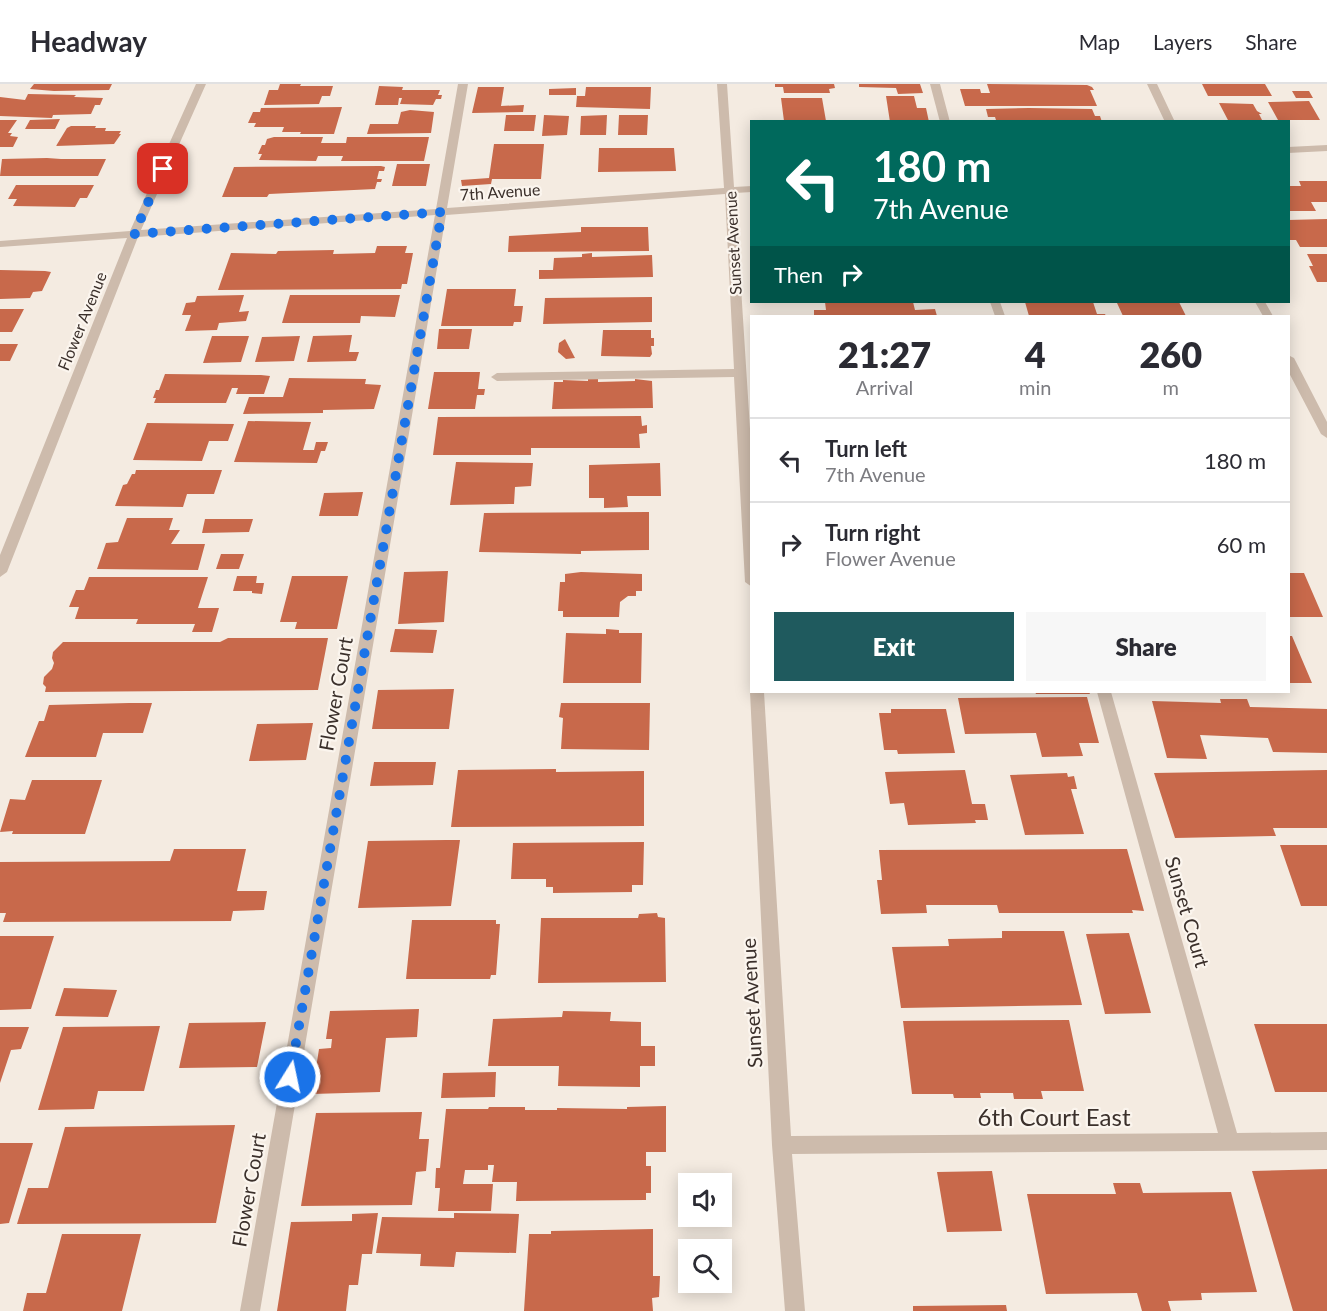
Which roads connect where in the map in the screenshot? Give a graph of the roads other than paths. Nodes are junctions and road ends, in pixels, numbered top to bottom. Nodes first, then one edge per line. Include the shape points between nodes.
1 (201, 84) edge
2 (463, 84) edge
3 (722, 84) edge
4 (935, 84) edge
5 (1152, 84) edge
6 (944, 120) edge
7 (1169, 120) edge
8 (1327, 148) edge
9 (1290, 150) edge
10 (750, 189) edge
11 (730, 190) junction
12 (442, 212) junction
13 (134, 234) junction
14 (0, 244) edge
15 (1290, 362) edge
16 (740, 373) junction
17 (497, 377) dead end
18 (1327, 434) edge
19 (750, 547) edge
20 (0, 572) edge
21 (758, 693) edge
22 (1104, 693) edge
23 (1327, 1141) edge
24 (1230, 1143) junction
25 (782, 1145) junction
26 (250, 1311) edge
27 (795, 1311) edge

1 - 13 street, Flower Avenue
2 - 12 street, Flower Court
3 - 11 street, Sunset Avenue
4 - 6 street
5 - 7 street
8 - 9 street
10 - 11 street, 7th Avenue
11 - 12 street, 7th Avenue
11 - 16 street, Sunset Avenue
12 - 13 street, 7th Avenue
12 - 26 street, Flower Court
13 - 14 street, 7th Avenue
13 - 20 street, Flower Avenue
15 - 18 street
16 - 17 street
16 - 19 street, Sunset Avenue
21 - 25 street, Sunset Avenue
22 - 24 street, Sunset Court
23 - 24 street, 6th Court East
24 - 25 street, 6th Court East
25 - 27 street, Sunset Avenue

